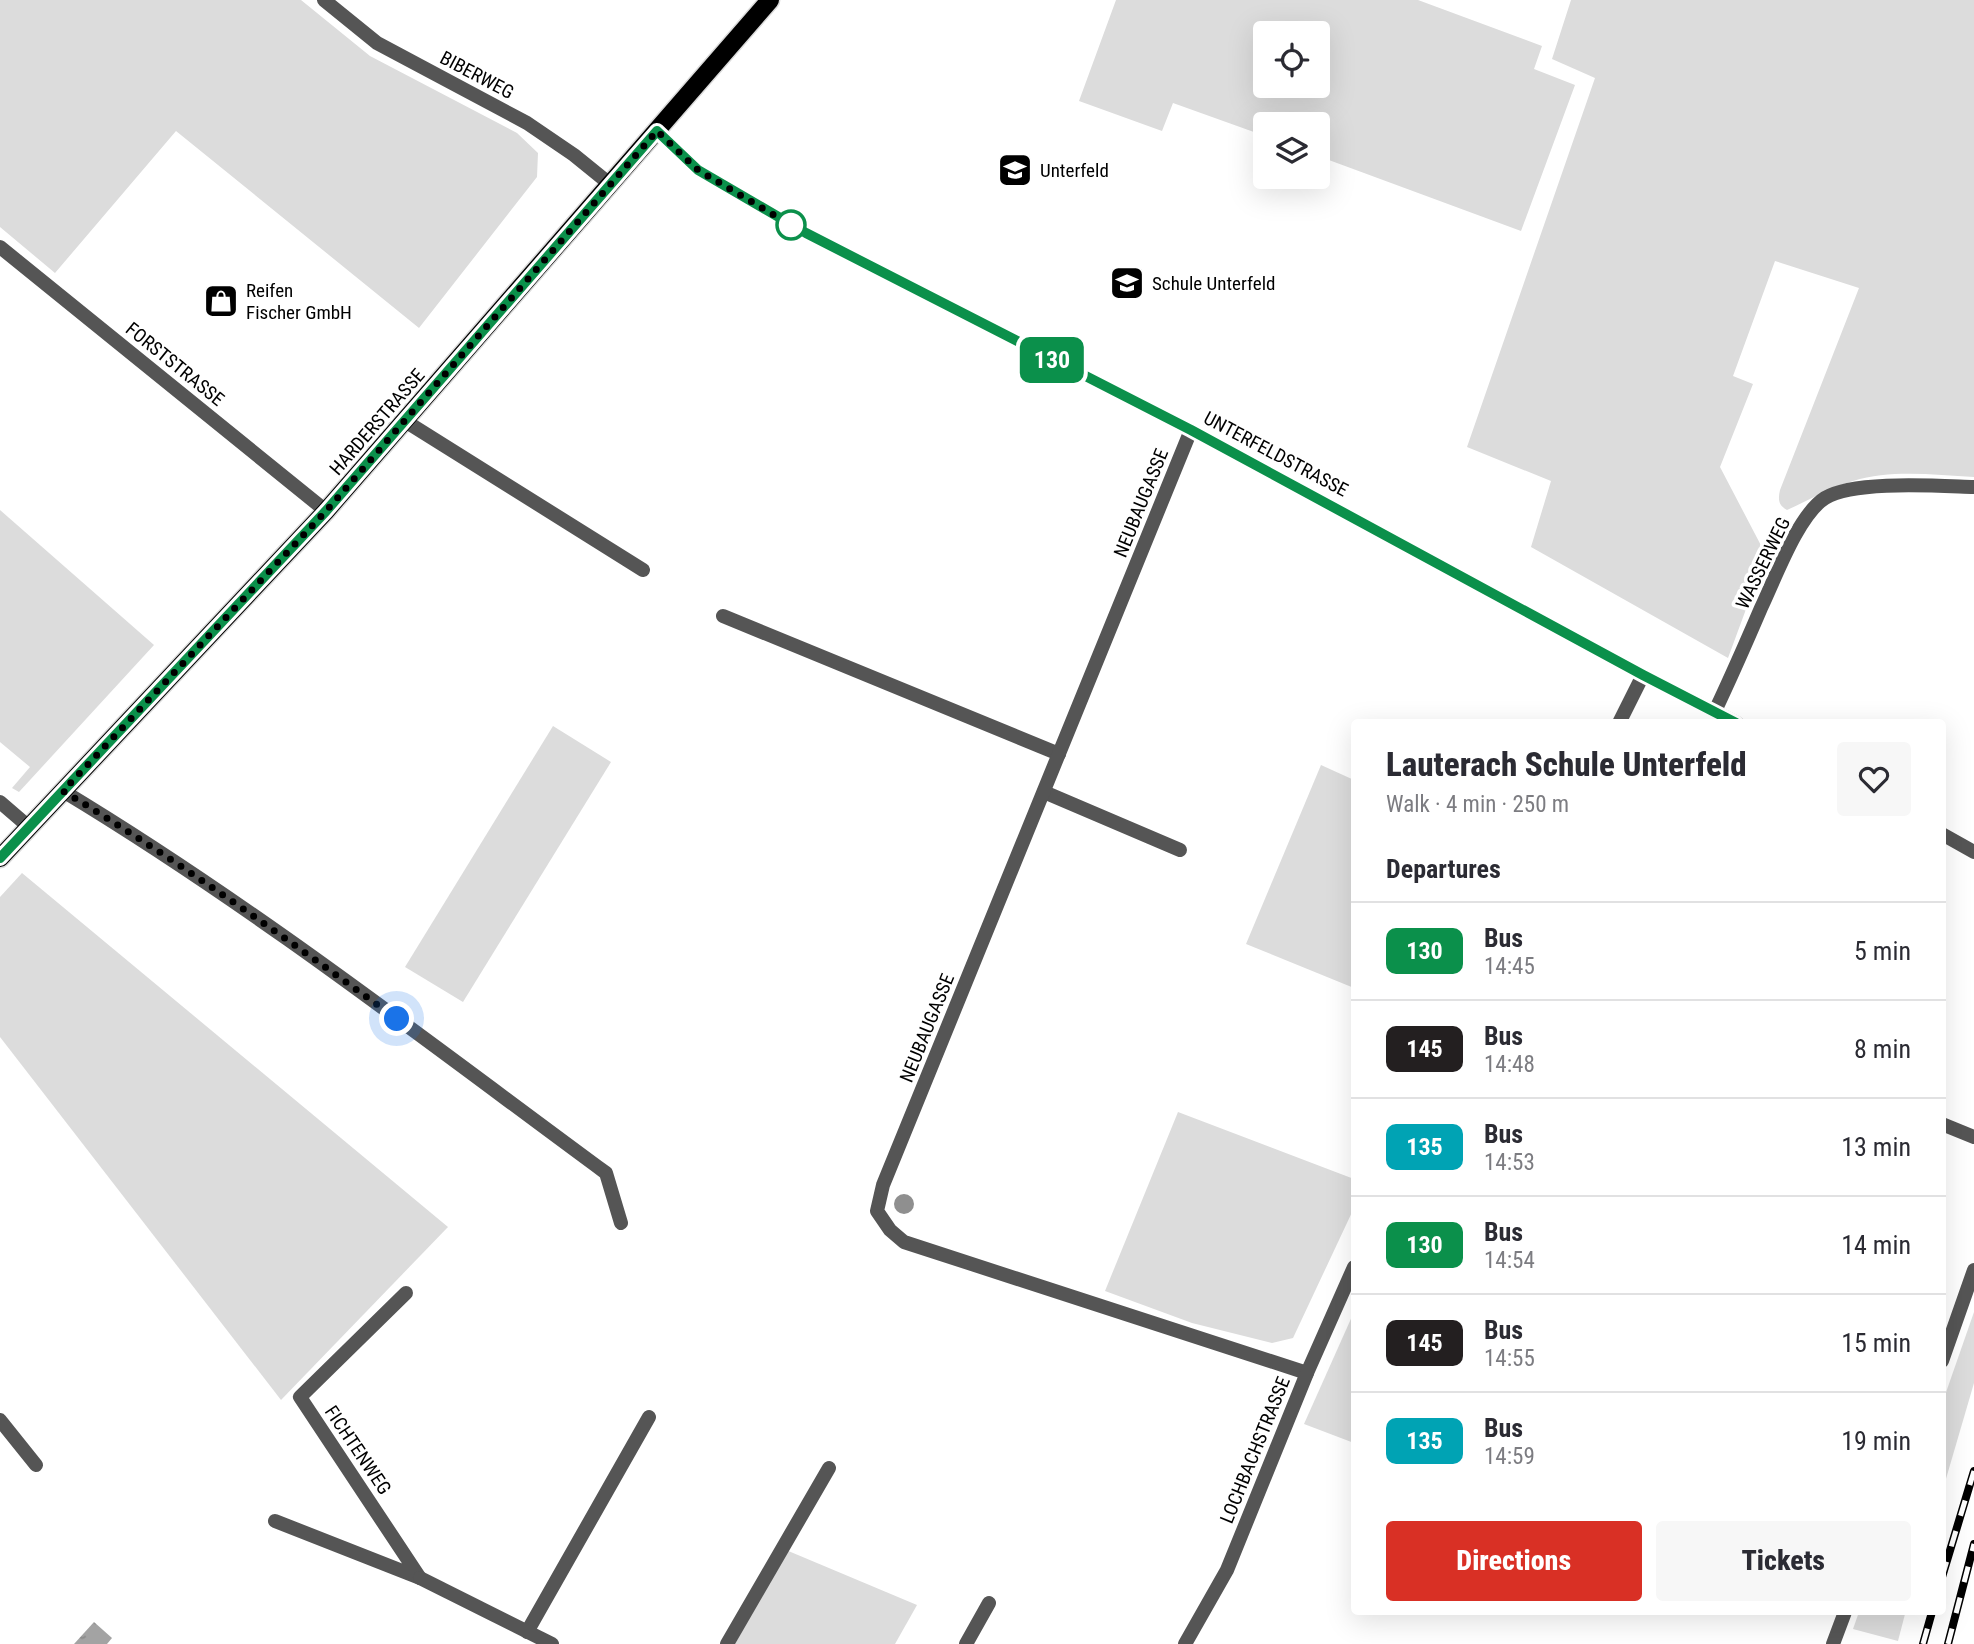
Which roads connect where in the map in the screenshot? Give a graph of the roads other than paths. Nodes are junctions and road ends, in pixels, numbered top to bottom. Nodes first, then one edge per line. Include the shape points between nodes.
1 (324, 0) edge
2 (770, 0) edge
3 (657, 131) junction
4 (611, 185) junction
5 (0, 247) edge
6 (405, 422) junction
7 (1191, 430) junction
8 (1974, 487) edge
9 (326, 511) junction
10 (643, 570) dead end
11 (723, 616) dead end
12 (1643, 675) junction
13 (1716, 711) junction
14 (1621, 719) edge
15 (1730, 719) edge
16 (1059, 754) junction
17 (63, 791) junction
18 (1044, 792) junction
19 (0, 802) edge
20 (29, 827) junction
21 (1946, 836) edge
22 (1180, 850) dead end
23 (1974, 852) edge
24 (0, 858) edge
25 (1946, 1126) edge
26 (1974, 1136) edge
27 (621, 1223) dead end
28 (1974, 1270) edge
29 (1351, 1274) edge
30 (406, 1293) dead end
31 (1946, 1350) edge
32 (1307, 1373) junction
33 (649, 1417) dead end
34 (0, 1420) edge
35 (36, 1465) dead end
36 (829, 1468) dead end
37 (275, 1521) dead end
38 (420, 1578) junction
39 (989, 1604) dead end
40 (1844, 1615) edge
41 (527, 1632) junction
42 (552, 1644) edge
43 (727, 1644) edge
44 (966, 1644) edge
45 (1185, 1644) edge
46 (1833, 1644) edge

1 - 4 street, BIBERWEG via 377,43 527,123
2 - 3 main road, HARDERSTRASSE
3 - 4 main road, HARDERSTRASSE
3 - 7 street, UNTERFELDSTRASSE via 698,170 806,233
4 - 6 main road, HARDERSTRASSE
5 - 9 street, FORSTSTRASSE
6 - 9 main road, HARDERSTRASSE
6 - 10 street
7 - 12 street, UNTERFELDSTRASSE
7 - 16 street, NEUBAUGASSE
8 - 13 street, WASSERWEG via 1903,485 1825,498 1804,520 1787,551
9 - 17 main road, HARDERSTRASSE
11 - 16 street
12 - 13 street, UNTERFELDSTRASSE
12 - 14 street
13 - 15 street, UNTERFELDSTRASSE
16 - 18 street, NEUBAUGASSE
17 - 20 main road, HARDERSTRASSE
17 - 27 street via 218,890 606,1172
18 - 22 street
18 - 32 street, NEUBAUGASSE via 883,1185 877,1211 904,1242
19 - 20 street
20 - 24 main road, HARDERSTRASSE
21 - 23 street
25 - 26 street
28 - 31 street
29 - 32 street, LOCHBACHSTRASSE
30 - 38 street, FICHTENWEG via 300,1397
32 - 45 street, LOCHBACHSTRASSE via 1227,1570
33 - 41 street
34 - 35 street
36 - 43 street
37 - 38 street, FICHTENWEG
38 - 41 street, FICHTENWEG
39 - 44 street
40 - 46 street
41 - 42 street, FICHTENWEG

